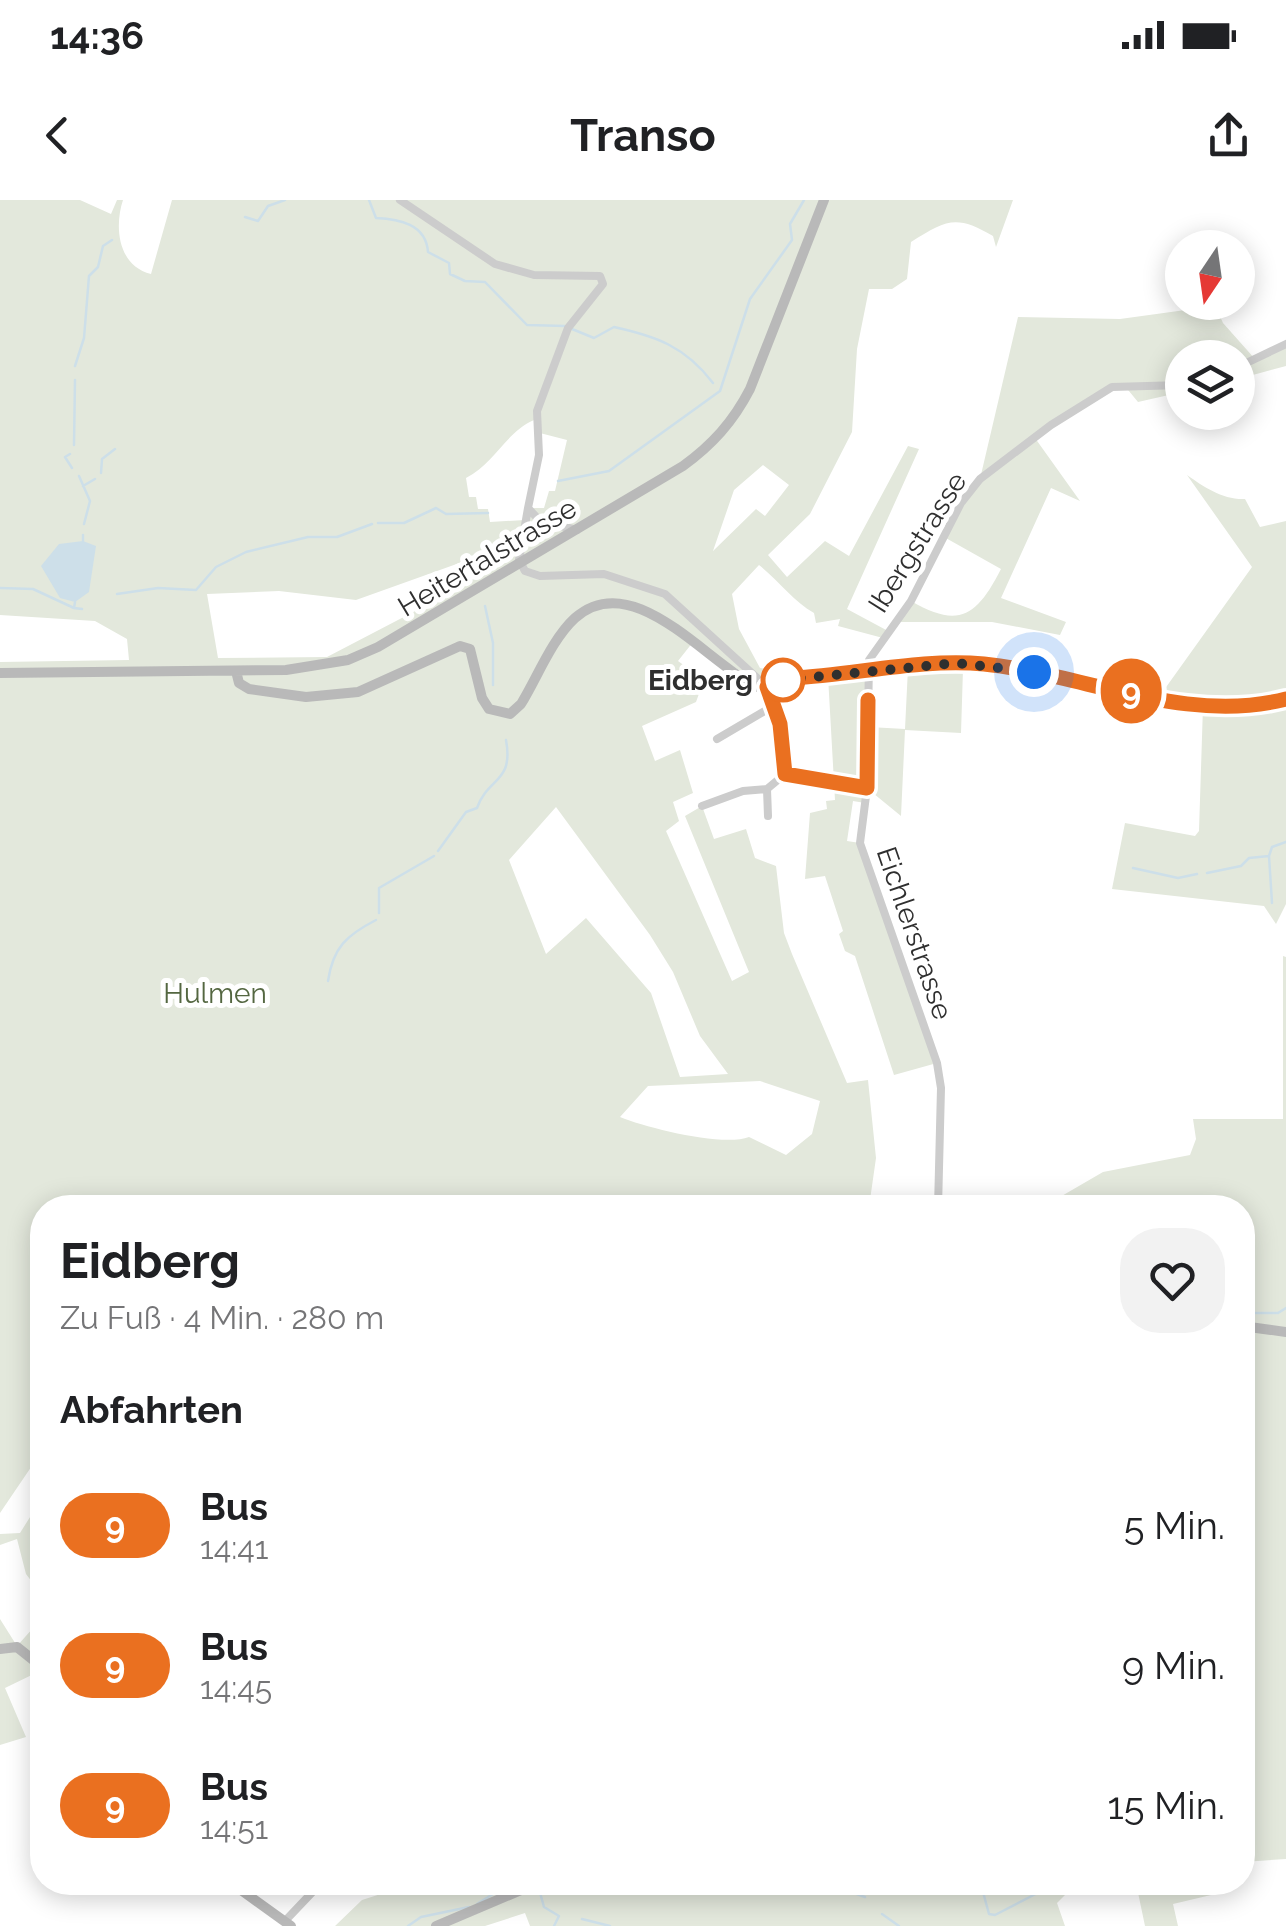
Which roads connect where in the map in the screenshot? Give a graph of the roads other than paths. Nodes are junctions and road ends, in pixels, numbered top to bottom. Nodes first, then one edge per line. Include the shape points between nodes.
1 (400, 200) edge
2 (824, 200) edge
3 (1286, 344) edge
4 (1255, 359) edge
5 (1165, 386) edge
6 (528, 508) junction
7 (577, 530) junction
8 (520, 564) junction
9 (236, 671) junction
10 (868, 672) junction
11 (0, 673) edge
12 (767, 687) junction
13 (1286, 699) edge
14 (773, 706) junction
15 (717, 739) dead end
16 (785, 774) junction
17 (867, 788) junction
18 (767, 789) junction
19 (702, 806) dead end
20 (768, 816) dead end
21 (938, 1195) edge
22 (1255, 1328) edge
23 (1286, 1332) edge
24 (0, 1649) edge
25 (30, 1657) edge
26 (247, 1895) edge
27 (310, 1895) edge
28 (509, 1895) edge
29 (284, 1924) edge
30 (436, 1926) edge

1 - 6 street via 496,264 534,275 600,276 598,294 568,328 537,410 539,455
2 - 7 street, Heitertalstrasse via 736,414 682,466
3 - 4 street
5 - 10 street, Ibergstrasse via 1112,388 980,479 869,660
6 - 7 street via 540,521
6 - 8 street
7 - 8 street, Heitertalstrasse
8 - 9 street, Heitertalstrasse via 348,660
8 - 12 street via 532,575 604,574 654,588
9 - 11 street, Heitertalstrasse
9 - 12 street via 238,683 249,689 332,697 460,646 470,650 490,709 510,714 575,618 617,604 657,616 752,684
10 - 12 street via 792,678
10 - 13 street via 984,664 1203,706
10 - 17 street, Eichlerstrasse
12 - 14 street
14 - 15 street
14 - 16 street
16 - 17 street
16 - 18 street
17 - 21 street, Eichlerstrasse via 864,861 941,1088
18 - 19 street
18 - 20 street
22 - 23 street
24 - 25 street via 17,1647
26 - 29 street
27 - 29 street
28 - 30 street

